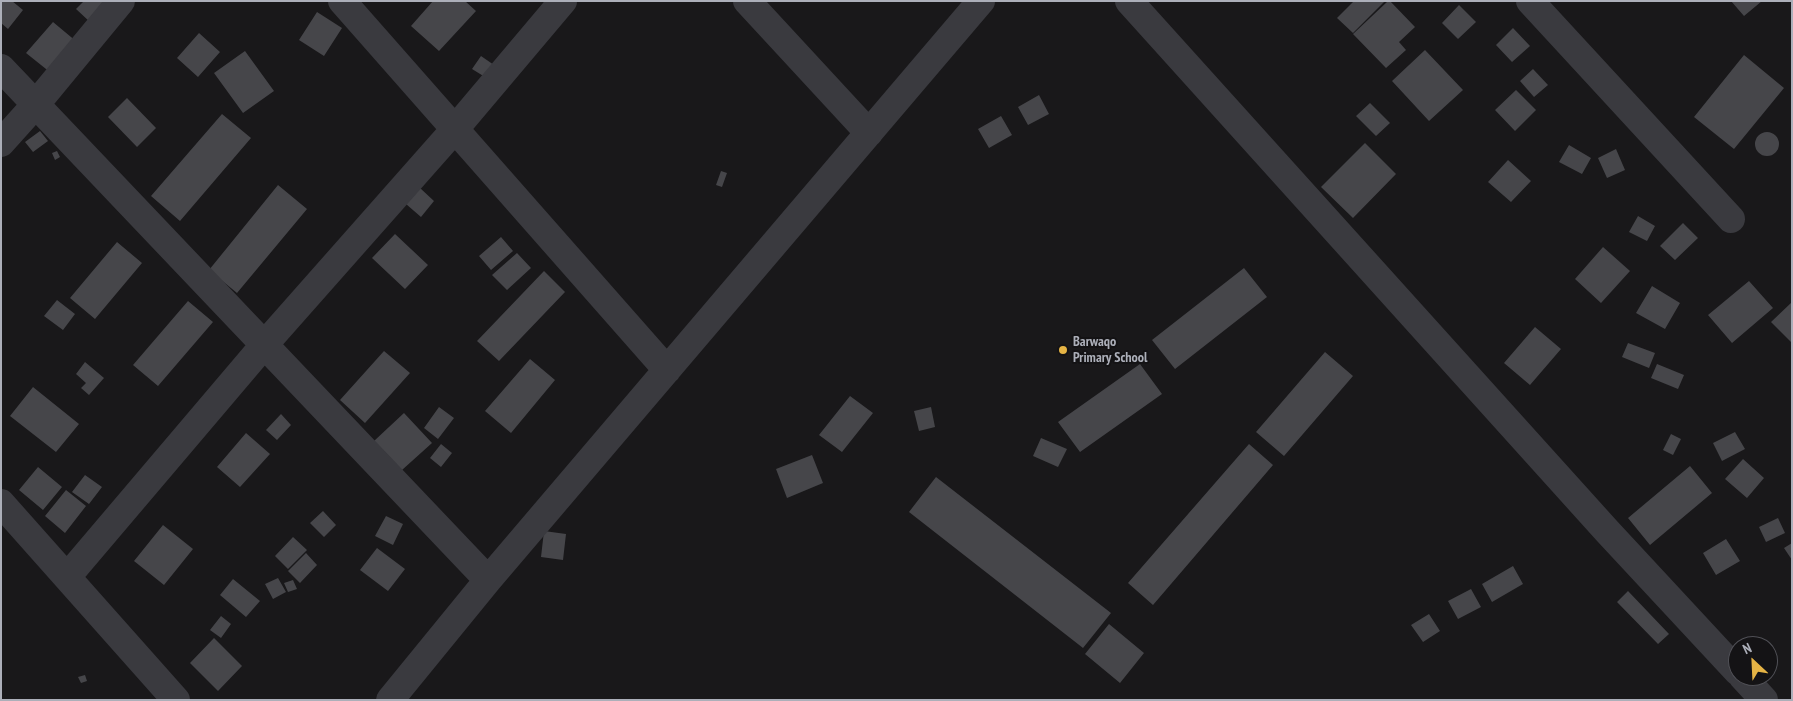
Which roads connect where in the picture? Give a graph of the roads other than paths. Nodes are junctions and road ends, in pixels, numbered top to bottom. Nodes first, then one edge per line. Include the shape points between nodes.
1 (121, 1) edge
2 (342, 1) edge
3 (563, 1) edge
4 (747, 1) edge
5 (981, 1) edge
6 (1128, 1) edge
7 (1530, 1) edge
8 (1, 68) edge
9 (36, 104) junction
10 (455, 129) junction
11 (869, 133) junction
12 (1, 143) edge
13 (1731, 220) dead end
14 (264, 345) junction
15 (667, 370) junction
16 (1, 503) edge
17 (67, 577) junction
18 (488, 580) junction
19 (1728, 661) edge
20 (1751, 686) edge
21 (169, 697) edge
22 (390, 700) edge
23 (1764, 700) edge

1 - 9 street
2 - 10 street
3 - 10 street
4 - 11 street
5 - 11 street
6 - 19 street
7 - 13 street
8 - 9 street
9 - 12 street
9 - 14 street
10 - 14 street
10 - 15 street
11 - 15 street
14 - 17 street
14 - 18 street
15 - 18 street
16 - 17 street
17 - 21 street
18 - 22 street
20 - 23 street

